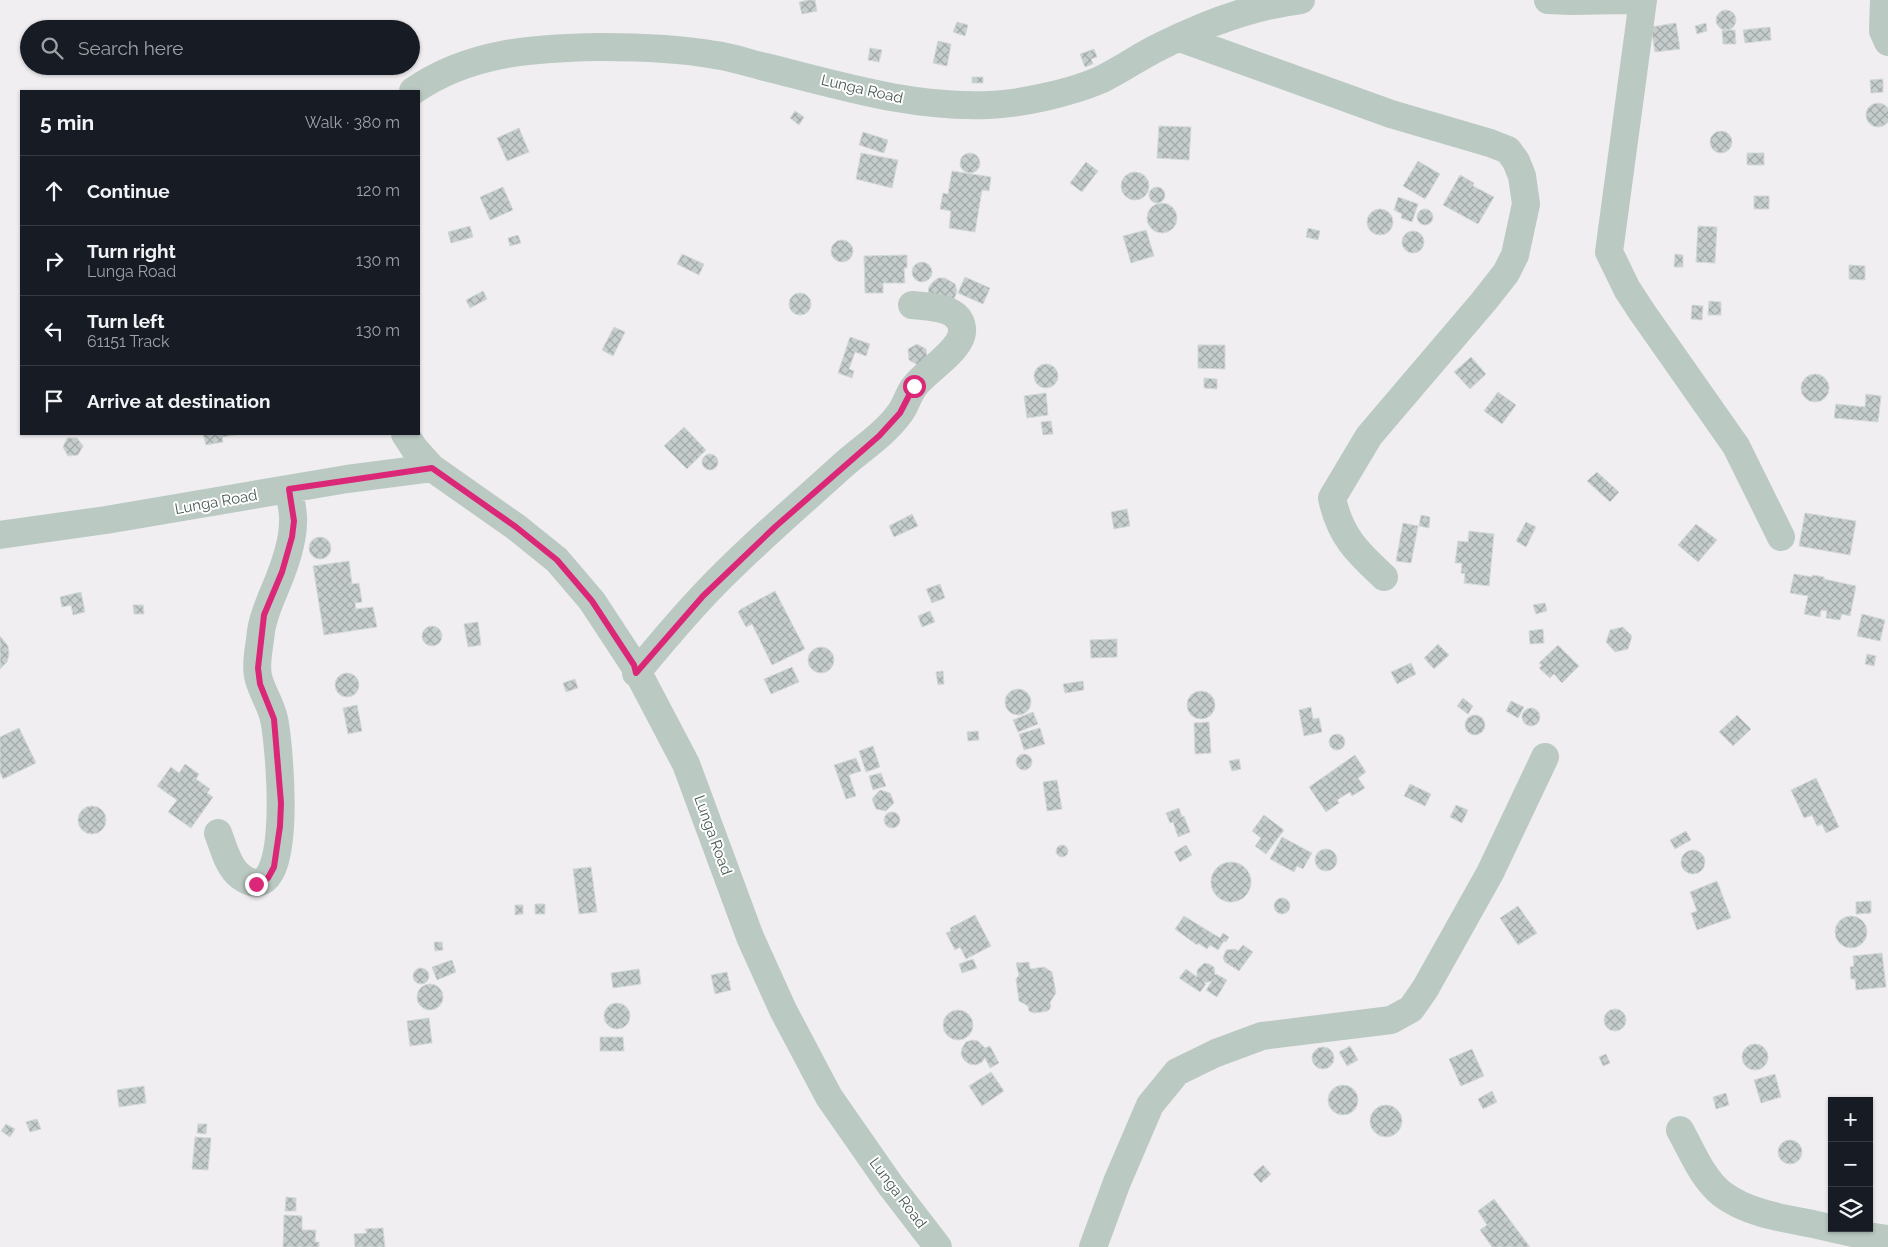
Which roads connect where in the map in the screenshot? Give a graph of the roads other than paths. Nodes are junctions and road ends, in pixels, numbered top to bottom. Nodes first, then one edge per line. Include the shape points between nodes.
1 (1301, 0) edge
2 (1563, 0) edge
3 (1628, 0) edge
4 (1643, 0) edge
5 (1884, 0) edge
6 (1180, 38) junction
7 (1888, 42) edge
8 (416, 90) edge
9 (912, 305) dead end
10 (406, 435) edge
11 (432, 468) junction
12 (289, 489) junction
13 (0, 535) edge
14 (1781, 537) dead end
15 (1384, 577) dead end
16 (636, 673) junction
17 (1545, 756) dead end
18 (218, 833) dead end
19 (1680, 1130) dead end
20 (1888, 1239) edge
21 (938, 1247) edge
22 (1093, 1247) edge

1 - 6 street, Lunga Road via 1252,9
2 - 3 street
4 - 14 street via 1609,252 1642,312 1736,446
5 - 7 street via 1883,31
6 - 8 street, Lunga Road via 1099,80 1043,98 988,105 926,103 884,96 715,54 647,47 551,48 501,54 456,68
6 - 15 street via 1391,114 1490,142 1508,150 1522,176 1526,204 1515,255 1506,273 1369,436 1332,498 1336,515 1357,552
9 - 16 street via 952,312 959,318 962,338 955,349 914,386 900,413 879,436 775,527 703,596
10 - 11 street, Lunga Road
11 - 12 street, Lunga Road
11 - 16 street, Lunga Road via 557,560 592,601
12 - 13 street, Lunga Road
12 - 18 street via 294,521 292,537 264,615 258,668 260,684 274,719 281,803 274,867 268,878 256,884 237,874
16 - 21 street, Lunga Road via 686,764 750,937 783,1010 829,1096
17 - 22 street via 1490,874 1411,1009 1391,1020 1262,1036 1177,1072 1150,1105
19 - 20 street via 1705,1174 1722,1193 1743,1207

